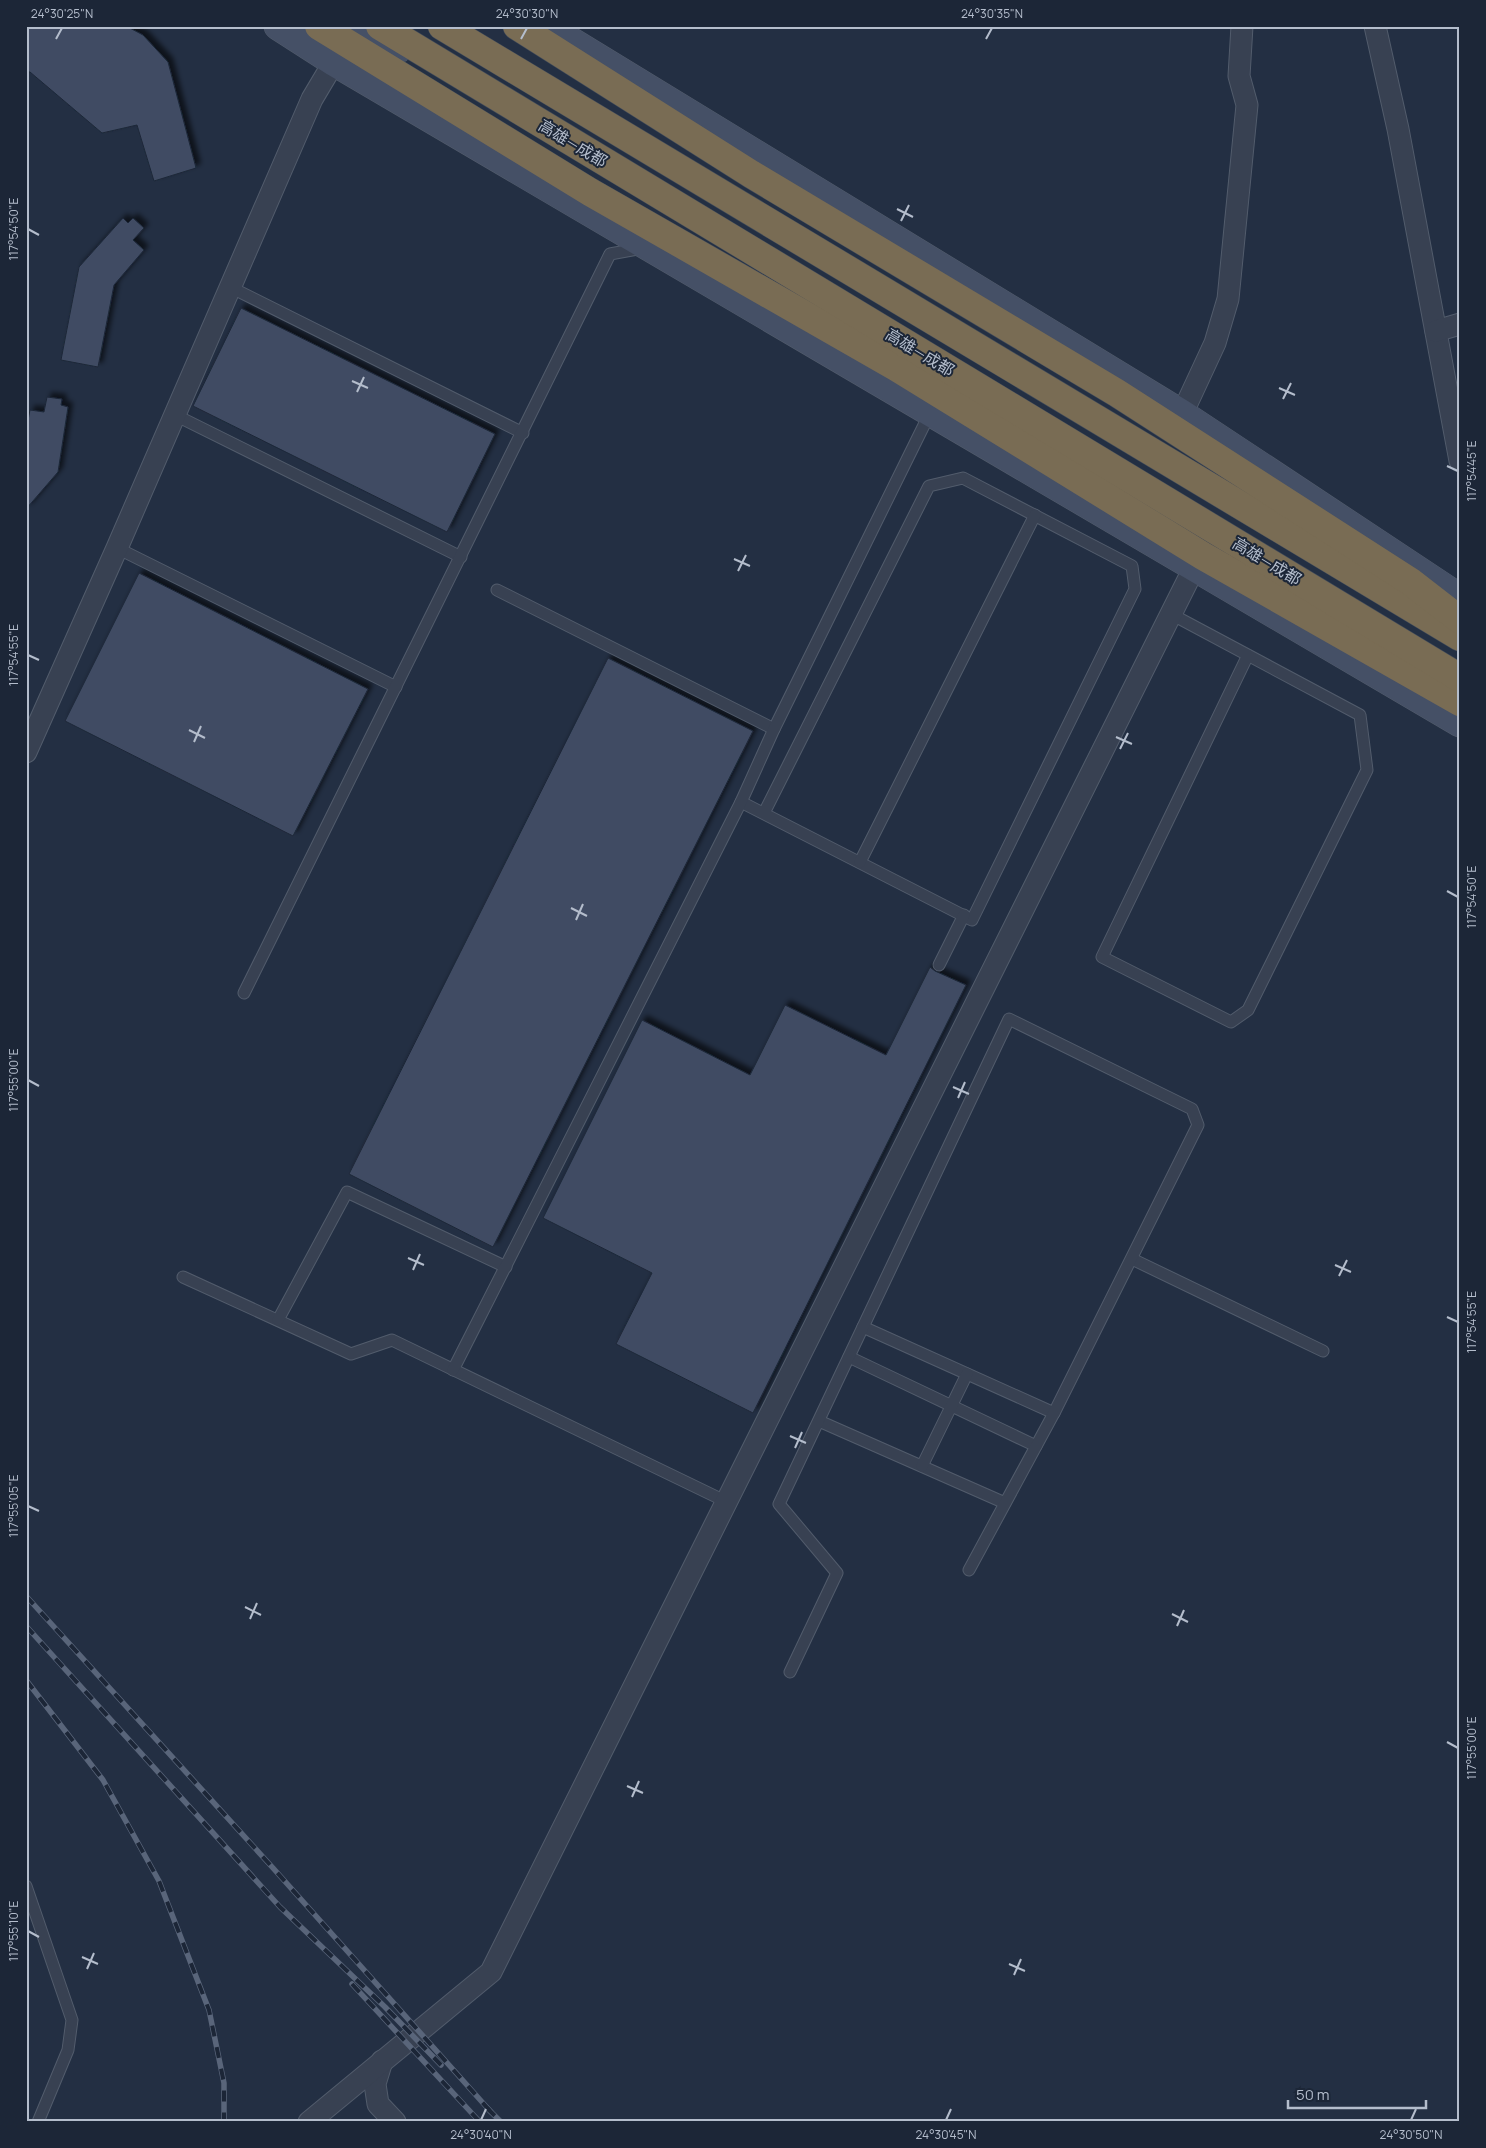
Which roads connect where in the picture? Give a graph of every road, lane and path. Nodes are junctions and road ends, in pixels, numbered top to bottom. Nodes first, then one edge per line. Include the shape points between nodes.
1 (278, 26) edge
2 (319, 26) edge
3 (361, 26) edge
4 (380, 26) edge
5 (442, 26) edge
6 (517, 26) edge
7 (546, 26) edge
8 (1242, 26) edge
9 (1375, 26) edge
10 (334, 62) junction
11 (649, 247) junction
12 (230, 287) junction
13 (1460, 324) edge
14 (1436, 331) junction
15 (931, 411) junction
16 (1182, 414) junction
17 (175, 415) junction
18 (523, 433) junction
19 (1460, 461) edge
20 (1035, 515) junction
21 (117, 548) junction
22 (461, 557) junction
23 (1194, 568) junction
24 (498, 590) dead end
25 (1460, 598) edge
26 (1171, 614) junction
27 (1460, 620) edge
28 (1460, 637) edge
29 (1248, 655) junction
30 (1460, 678) edge
31 (1460, 686) edge
32 (396, 687) junction
33 (1460, 702) edge
34 (1460, 723) edge
35 (774, 729) junction
36 (26, 752) edge
37 (741, 802) junction
38 (764, 813) junction
39 (860, 862) junction
40 (964, 915) junction
41 (939, 965) dead end
42 (244, 993) dead end
43 (1132, 1259) junction
44 (506, 1267) junction
45 (183, 1277) dead end
46 (278, 1320) junction
47 (863, 1327) junction
48 (1323, 1351) dead end
49 (849, 1357) junction
50 (454, 1370) junction
51 (967, 1374) junction
52 (952, 1406) junction
53 (1054, 1413) junction
54 (819, 1421) junction
55 (1036, 1446) junction
56 (922, 1466) junction
57 (727, 1502) junction
58 (1005, 1503) junction
59 (969, 1570) dead end
60 (790, 1672) dead end
61 (26, 1886) edge
62 (382, 2062) junction
63 (38, 2122) edge
64 (309, 2122) edge
65 (395, 2122) edge

1 - 10 main road
2 - 33 highway via 590,192 896,367 1203,556
3 - 31 main road
4 - 30 highway, 高雄—成都
5 - 28 highway, 高雄—成都
6 - 27 highway via 751,174 1117,393 1411,582
7 - 16 main road
8 - 16 street via 1239,76 1247,105 1228,299 1215,343
9 - 14 street
10 - 11 main road
10 - 12 street via 312,99
11 - 15 main road
11 - 18 lane via 610,254
12 - 17 street
12 - 18 lane
13 - 14 street
14 - 19 street
15 - 23 main road
15 - 35 lane
16 - 25 main road
17 - 21 street
17 - 22 lane
18 - 22 lane
20 - 38 lane via 963,478 929,486
20 - 39 lane
20 - 40 lane via 1132,566 1135,588 972,920
21 - 32 lane
21 - 36 street
22 - 32 lane
23 - 26 street
23 - 34 main road
24 - 35 lane
26 - 29 lane
26 - 57 street
29 - 29 lane via 1360,715 1366,770 1248,1010 1231,1022 1102,957
32 - 42 lane
35 - 37 lane
37 - 38 lane
37 - 44 lane
38 - 39 lane
39 - 40 lane
40 - 41 lane
43 - 47 lane via 1198,1125 1192,1109 1009,1019
43 - 48 lane
43 - 53 lane
44 - 46 lane via 347,1192
44 - 50 lane
45 - 46 lane
46 - 50 lane via 351,1354 392,1340
47 - 49 lane
47 - 51 lane
49 - 52 lane
49 - 54 lane
50 - 57 lane
51 - 52 lane
51 - 53 lane
52 - 55 lane
52 - 56 lane
53 - 55 lane
54 - 56 lane
54 - 60 lane via 779,1504 837,1573
55 - 58 lane
56 - 58 lane
57 - 62 street via 491,1972
58 - 59 lane
61 - 63 lane via 72,2020 68,2050
62 - 64 street
62 - 65 street via 375,2084 378,2104

